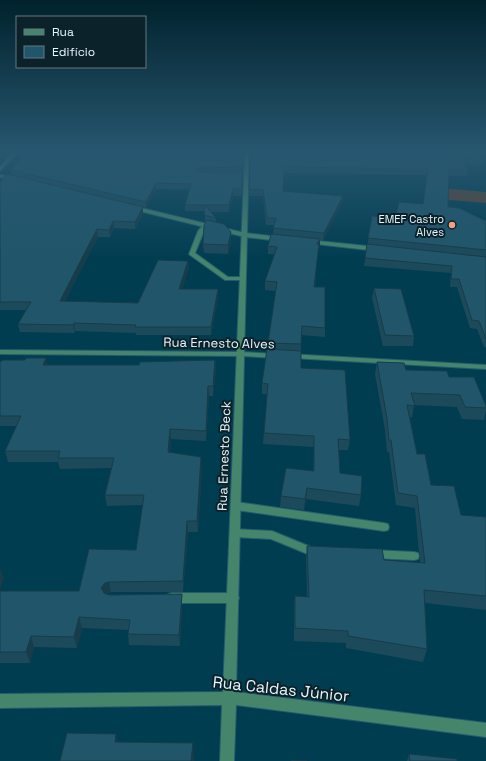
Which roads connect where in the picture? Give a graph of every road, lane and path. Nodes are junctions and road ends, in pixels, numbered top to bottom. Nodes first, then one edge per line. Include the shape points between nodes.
1 (246, 187) edge
2 (128, 207) edge
3 (205, 226) junction
4 (244, 235) junction
5 (285, 239) edge
6 (300, 241) edge
7 (384, 250) edge
8 (243, 279) junction
9 (0, 352) edge
10 (240, 354) junction
11 (486, 367) edge
12 (236, 506) junction
13 (384, 527) dead end
14 (235, 533) junction
15 (326, 552) edge
16 (358, 554) edge
17 (414, 556) dead end
18 (157, 598) edge
19 (233, 598) junction
20 (230, 698) junction
21 (0, 701) edge
22 (486, 730) edge
23 (227, 761) edge

1 - 4 street, Rua Ernesto Beck
2 - 3 street
3 - 4 street
3 - 8 street via 192,254 228,279
4 - 5 street
4 - 8 street, Rua Ernesto Beck
6 - 7 street
8 - 10 street, Rua Ernesto Beck
9 - 10 street, Rua Ernesto Alves
10 - 11 street, Rua Ernesto Alves
10 - 12 street, Rua Ernesto Beck
12 - 13 street
12 - 14 street, Rua Ernesto Beck
14 - 15 street via 272,535 310,551
14 - 19 street, Rua Ernesto Beck
16 - 17 street
18 - 19 street
19 - 20 street, Rua Ernesto Beck
20 - 21 street, Rua Caldas Júnior
20 - 22 street, Rua Caldas Júnior
20 - 23 street, Rua Ernesto Beck

